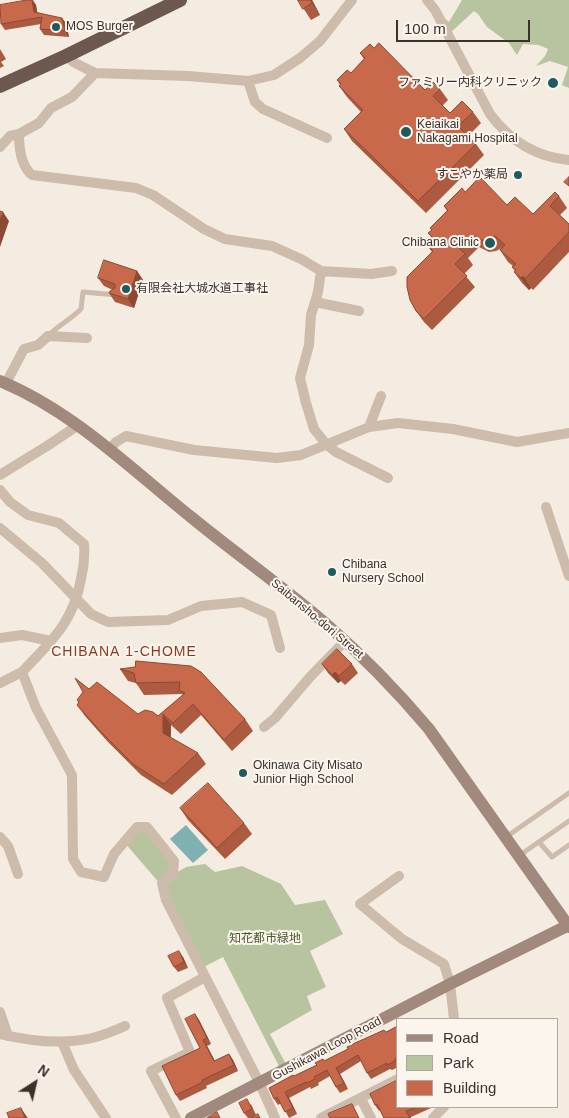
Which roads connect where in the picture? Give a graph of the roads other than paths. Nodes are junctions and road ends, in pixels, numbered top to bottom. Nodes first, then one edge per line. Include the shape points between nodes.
1 (180, 0) edge
2 (352, 0) edge
3 (427, 0) edge
4 (66, 56) junction
5 (95, 73) junction
6 (248, 81) junction
7 (0, 86) edge
8 (20, 134) junction
9 (327, 138) dead end
10 (0, 147) edge
11 (569, 160) edge
12 (321, 271) junction
13 (392, 271) dead end
14 (117, 296) edge
15 (315, 302) junction
16 (359, 312) dead end
17 (48, 336) junction
18 (87, 338) dead end
19 (3, 382) edge
20 (381, 396) dead end
21 (76, 426) junction
22 (369, 427) junction
23 (569, 433) edge
24 (326, 444) junction
25 (109, 450) junction
26 (0, 475) edge
27 (388, 478) dead end
28 (0, 490) edge
29 (546, 507) dead end
30 (0, 528) edge
31 (569, 576) edge
32 (77, 599) junction
33 (0, 638) edge
34 (51, 641) junction
35 (345, 641) junction
36 (280, 648) dead end
37 (22, 672) junction
38 (0, 683) edge
39 (264, 727) dead end
40 (569, 793) edge
41 (569, 821) edge
42 (0, 837) edge
43 (506, 837) junction
44 (539, 842) junction
45 (569, 845) edge
46 (519, 856) junction
47 (18, 874) dead end
48 (399, 876) dead end
49 (569, 926) edge
50 (205, 977) junction
51 (450, 984) junction
52 (0, 1012) edge
53 (454, 1018) edge
54 (125, 1026) dead end
55 (4, 1035) edge
56 (62, 1042) junction
57 (396, 1080) edge
58 (260, 1084) junction
59 (361, 1099) junction
60 (443, 1108) edge
61 (106, 1118) edge
62 (176, 1118) edge
63 (191, 1118) edge
64 (275, 1118) edge
65 (321, 1118) edge
66 (371, 1118) edge
67 (433, 1118) edge

1 - 4 highway
2 - 6 street via 320,41 300,58 274,75
3 - 11 street via 499,126 518,143 539,154
4 - 5 street
4 - 7 highway
5 - 6 street
5 - 8 street via 72,97 51,108 39,123
6 - 9 street via 255,102 263,109
8 - 10 street via 10,136
8 - 12 street via 19,143 26,168 32,175 136,188 225,239 272,246
12 - 13 street via 371,274
12 - 15 street
14 - 17 lane via 83,292 82,309
15 - 16 street
15 - 24 street via 300,378 314,428
17 - 18 street
17 - 19 street via 38,345 24,349
19 - 21 main road, Saibansho-dori Street
20 - 22 street
21 - 25 main road, Saibansho-dori Street
21 - 26 street
22 - 23 street via 420,424 516,442
22 - 24 street
24 - 25 street via 301,455 277,458 194,450 126,436
24 - 27 street
25 - 35 main road, Saibansho-dori Street
28 - 32 street via 28,515 59,524 84,544 85,558
29 - 31 street
30 - 32 street via 42,563
32 - 34 street via 69,617
32 - 36 street via 90,614 108,622 168,620 201,606 242,602 271,615
33 - 34 street via 22,635
34 - 37 street
35 - 39 street
35 - 43 main road, Saibansho-dori Street via 388,682 429,729
37 - 38 street
37 - 50 street via 36,708 72,775 73,859 81,872 104,877 114,854 138,828 147,827 174,861 173,874 162,883 166,900
40 - 43 lane
41 - 44 lane
42 - 47 street via 8,846
43 - 46 main road, Saibansho-dori Street
44 - 45 lane via 552,857
44 - 46 lane
46 - 49 main road, Saibansho-dori Street
48 - 51 street via 360,904 402,939 444,964
49 - 51 main road, Gushikawa Loop Road
50 - 58 street
50 - 62 street via 167,998 190,1052 151,1071
51 - 53 street
51 - 58 main road, Gushikawa Loop Road
52 - 55 street
54 - 56 street via 96,1037
55 - 56 street
56 - 61 street via 74,1070
57 - 59 street
58 - 63 main road, Gushikawa Loop Road
58 - 64 street
59 - 65 street
59 - 66 street
60 - 67 street

